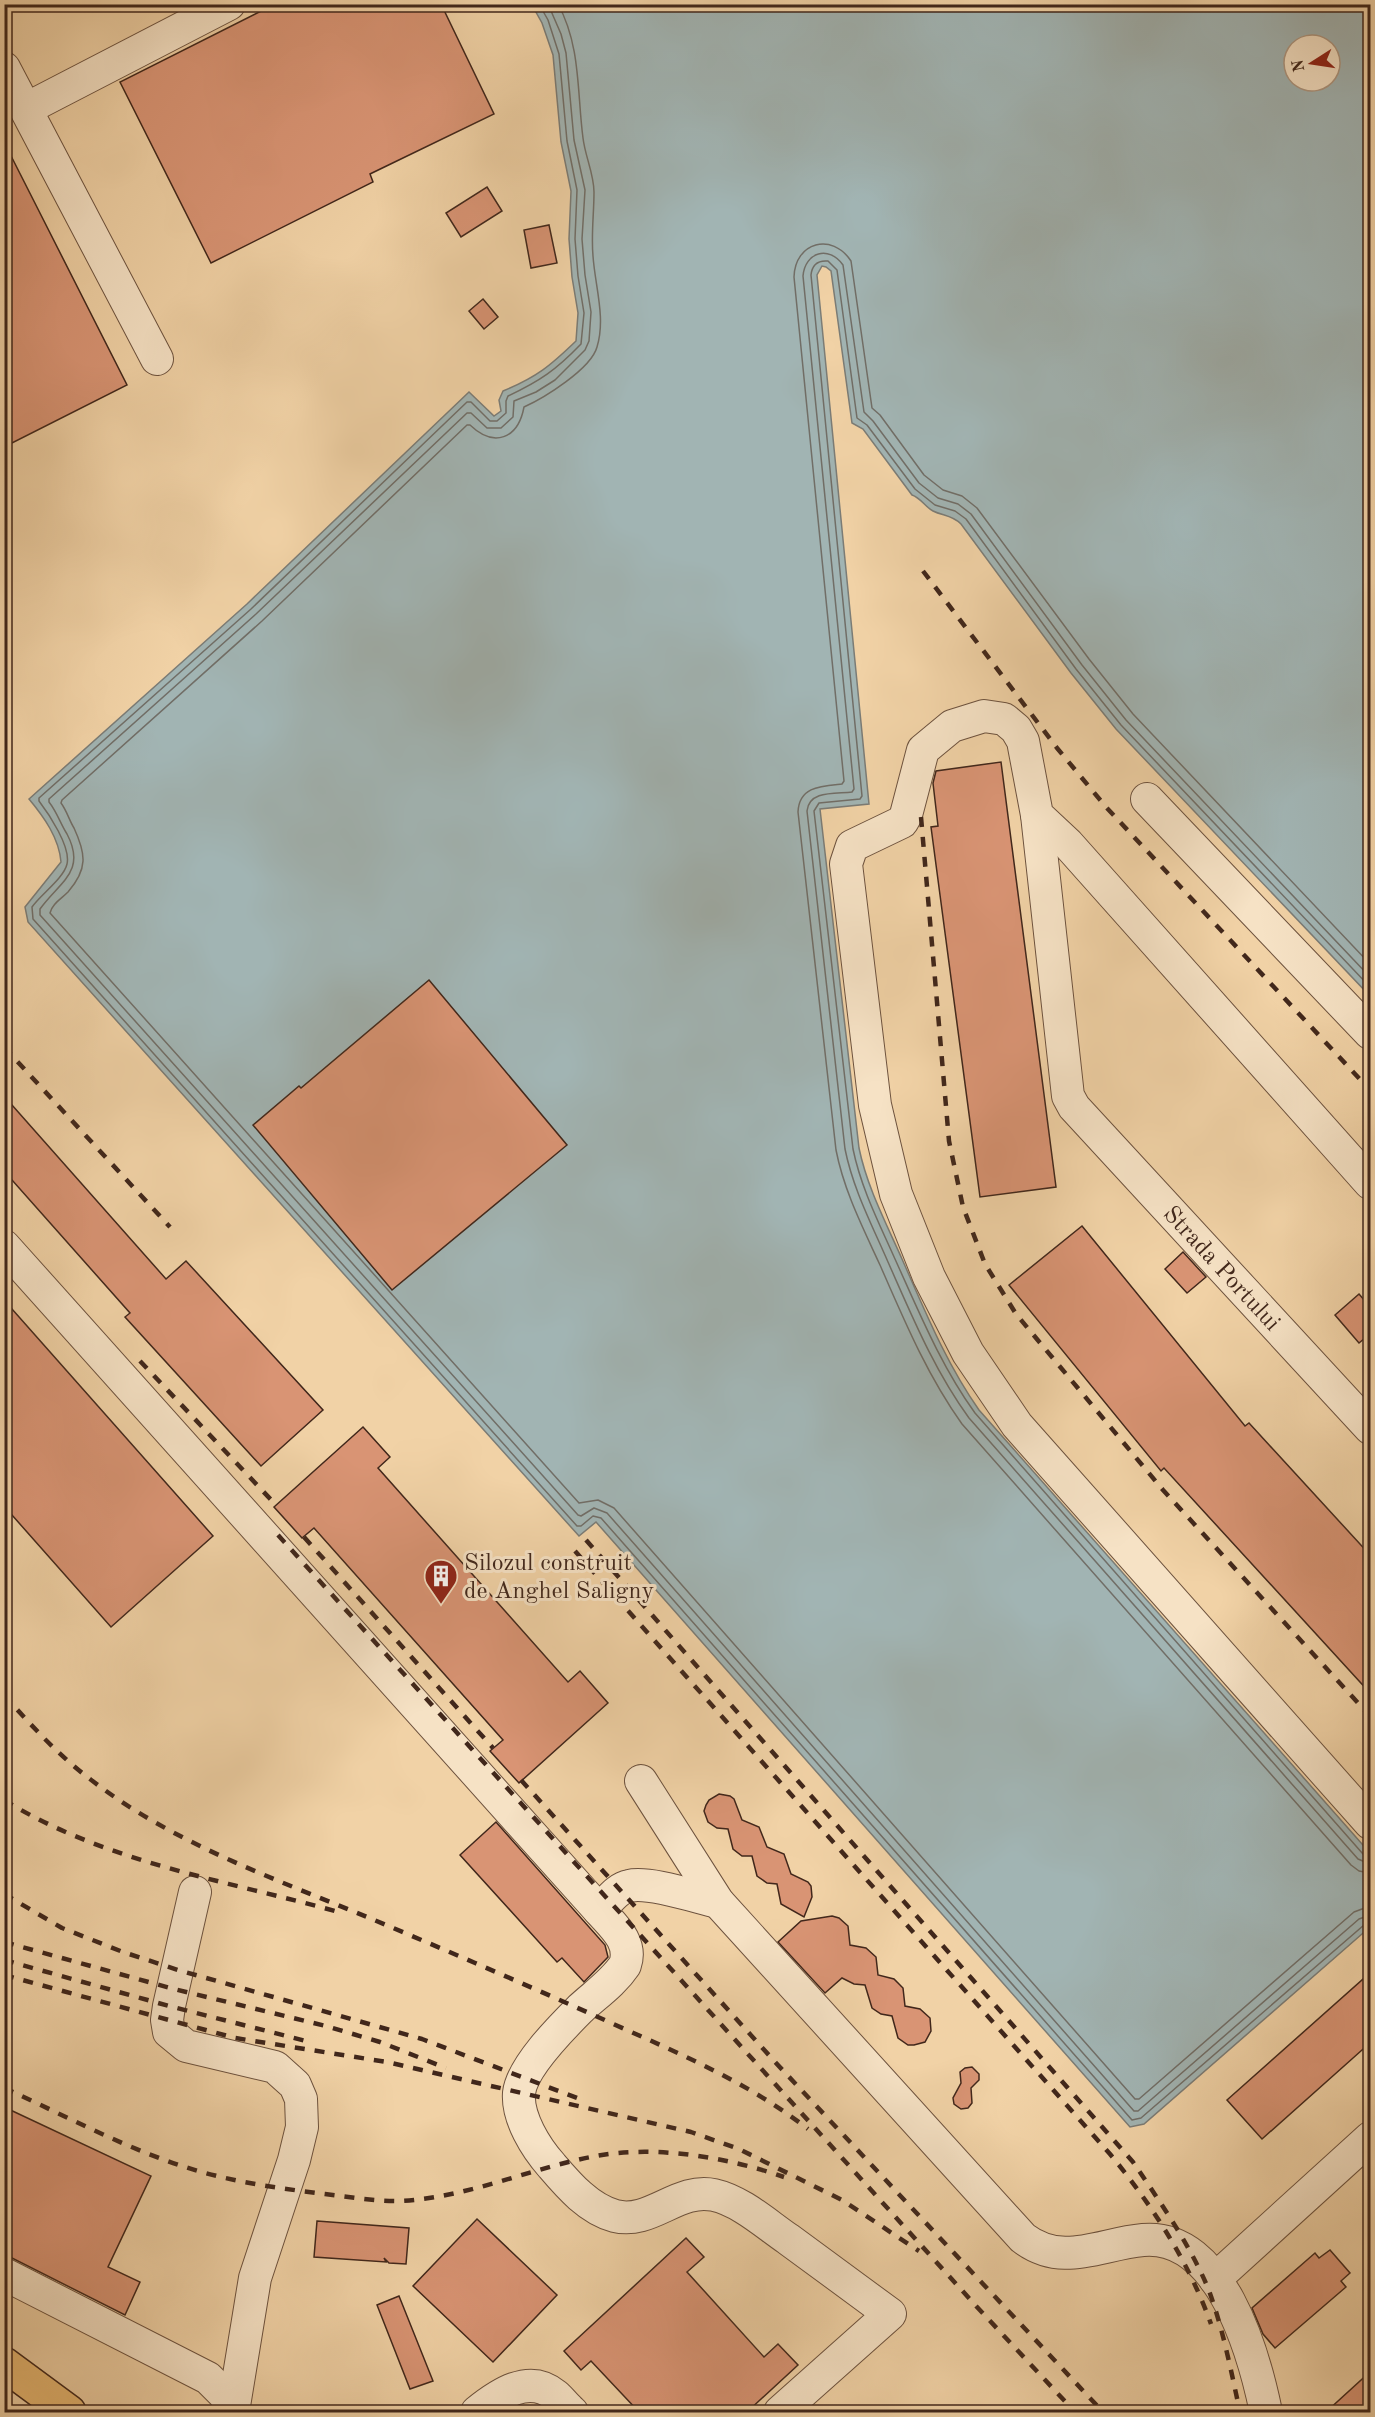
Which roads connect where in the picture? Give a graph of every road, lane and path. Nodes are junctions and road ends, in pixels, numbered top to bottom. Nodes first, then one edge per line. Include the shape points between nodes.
1 (229, 4) edge
2 (4, 68) edge
3 (26, 109) junction
4 (158, 359) dead end
5 (1147, 799) dead end
6 (1037, 814) junction
7 (1371, 1033) edge
8 (1371, 1183) edge
9 (4, 1245) edge
10 (1371, 1428) edge
11 (641, 1781) dead end
12 (1371, 1822) edge
13 (195, 1892) dead end
14 (718, 1902) junction
15 (599, 1910) junction
16 (1371, 2138) edge
17 (4, 2274) edge
18 (1215, 2279) junction
19 (4, 2364) edge
20 (69, 2412) edge
21 (233, 2412) edge
22 (477, 2412) edge
23 (572, 2412) edge
24 (780, 2412) edge
25 (1266, 2412) edge

1 - 3 lane
2 - 3 lane
3 - 4 lane
5 - 7 lane
6 - 8 lane
6 - 10 lane, Strada Portului via 1068,1096
6 - 12 lane via 1023,741 1004,719 984,716 952,726 923,750 902,822 852,846 846,864 875,1105 896,1194 929,1277 963,1344 1017,1425
9 - 15 lane
11 - 14 lane
13 - 21 lane via 169,2006 169,2032 186,2046 276,2067 295,2085 303,2113 294,2160 255,2278
14 - 15 lane via 651,1887 628,1886
14 - 18 lane via 1036,2248 1066,2254 1153,2239 1172,2244 1192,2256
15 - 24 lane via 625,1943 628,1957 625,1965 535,2059 519,2091 525,2120 546,2160 593,2207 616,2217 642,2216 688,2196 713,2194 772,2228 890,2314
16 - 18 lane
17 - 21 lane via 208,2378 225,2395
18 - 25 lane via 1228,2297 1250,2347
19 - 20 main road
22 - 23 lane via 515,2387 532,2385 554,2393

